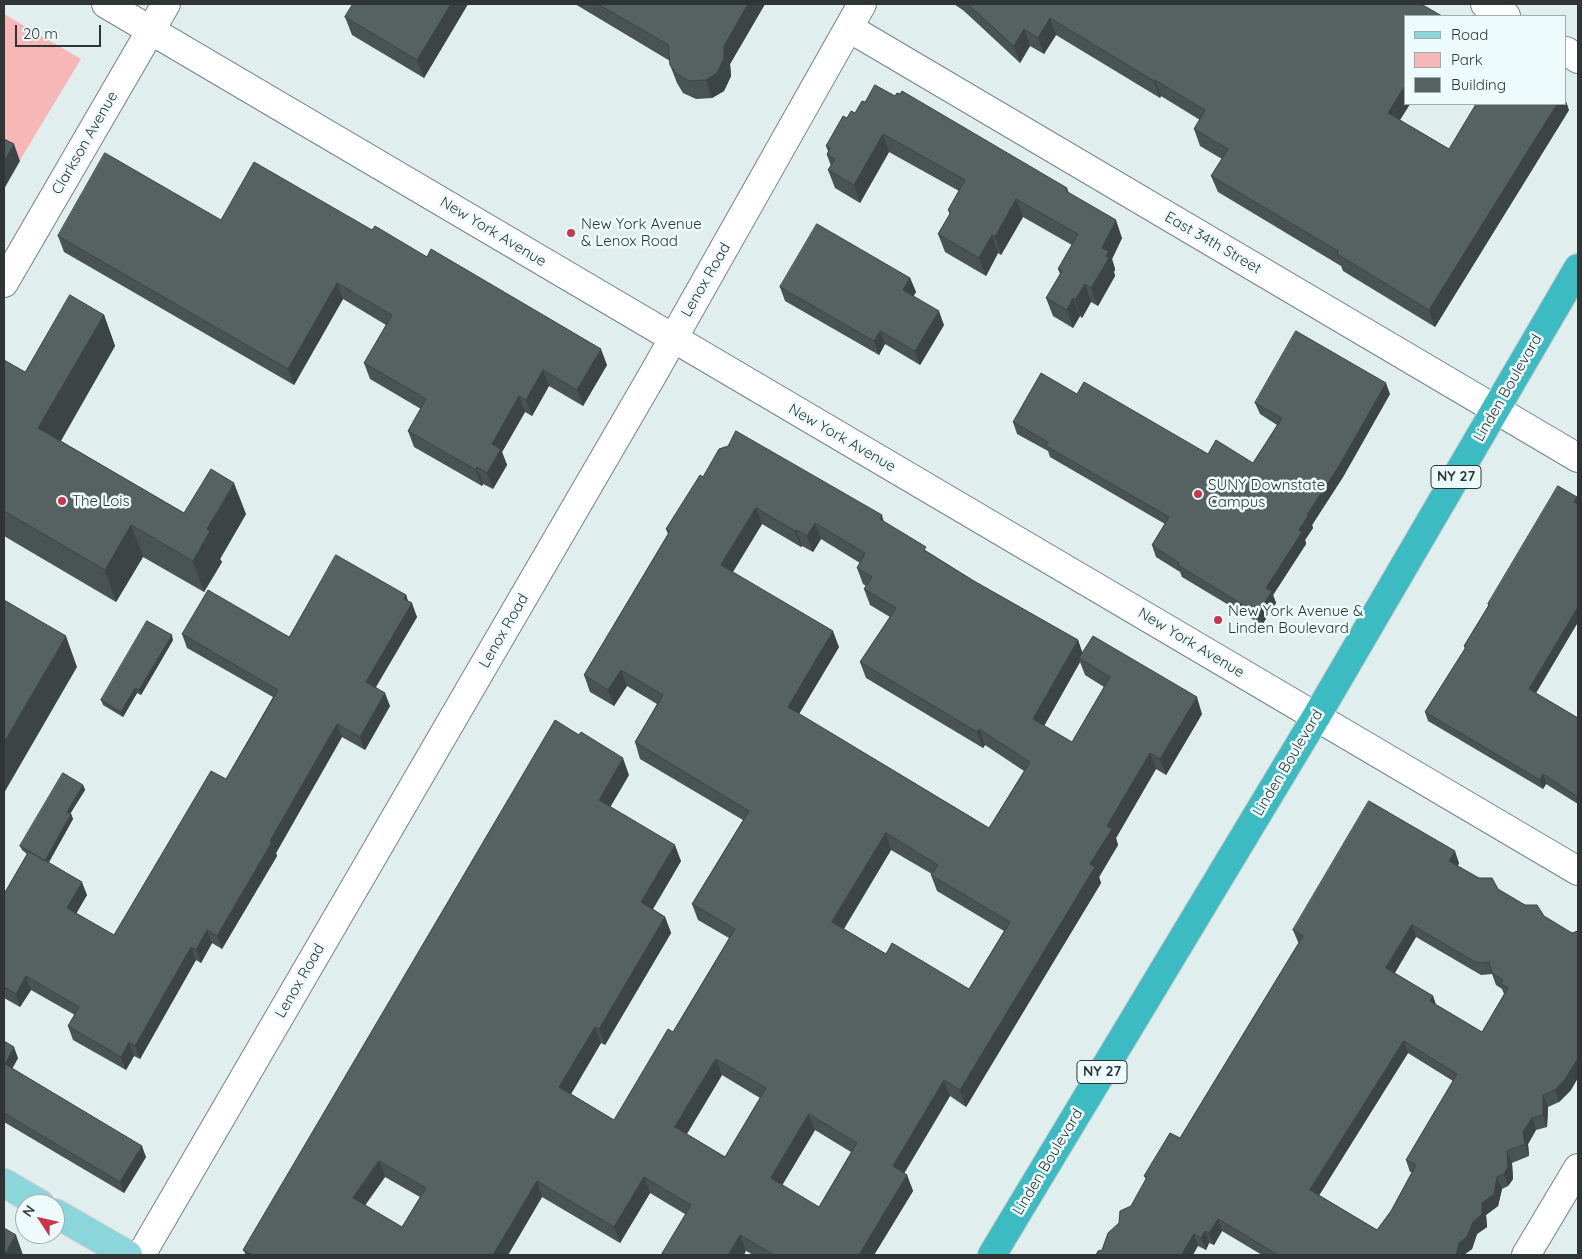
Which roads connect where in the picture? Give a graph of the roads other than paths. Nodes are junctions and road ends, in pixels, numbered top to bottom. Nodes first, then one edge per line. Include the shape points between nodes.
1 (106, 4) edge
2 (166, 4) edge
3 (862, 4) edge
4 (1484, 4) edge
5 (1504, 15) edge
6 (848, 28) junction
7 (151, 29) junction
8 (1567, 52) edge
9 (1578, 58) edge
10 (1578, 268) edge
11 (4, 283) edge
12 (673, 338) junction
13 (1496, 409) junction
14 (1578, 458) edge
15 (1316, 717) junction
16 (1578, 871) edge
17 (1578, 1168) edge
18 (4, 1183) edge
19 (23, 1194) edge
20 (65, 1219) edge
21 (1528, 1254) edge
22 (128, 1255) edge
23 (141, 1255) edge
24 (992, 1255) edge

1 - 7 street, New York Avenue
2 - 7 street, Clarkson Avenue
3 - 6 street, Lenox Road
4 - 5 street
6 - 12 street, Lenox Road
6 - 13 street, East 34th Street
7 - 11 street, Clarkson Avenue
7 - 12 street, New York Avenue
8 - 9 street
10 - 13 highway, Linden Boulevard / NY 27
12 - 15 street, New York Avenue
12 - 23 street, Lenox Road
13 - 14 street, East 34th Street
13 - 15 highway, Linden Boulevard / NY 27
15 - 16 street, New York Avenue
15 - 24 highway, Linden Boulevard / NY 27
17 - 21 street
18 - 19 main road
20 - 22 main road

